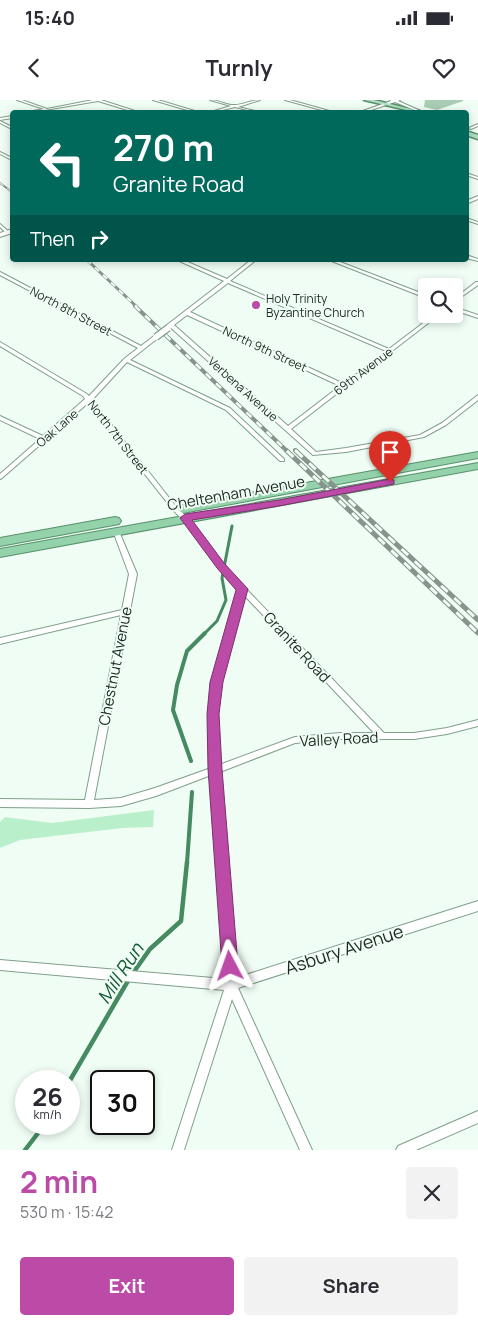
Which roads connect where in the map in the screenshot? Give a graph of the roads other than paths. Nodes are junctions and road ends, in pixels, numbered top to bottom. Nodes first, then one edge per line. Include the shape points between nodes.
1 (19, 100) edge
2 (98, 100) edge
3 (155, 100) edge
4 (212, 100) edge
5 (258, 100) edge
6 (286, 100) edge
7 (368, 100) edge
8 (395, 100) edge
9 (385, 104) junction
10 (235, 107) junction
11 (47, 110) joint
12 (130, 110) edge
13 (189, 110) edge
14 (223, 110) edge
15 (246, 110) edge
16 (324, 110) edge
17 (368, 110) edge
18 (405, 110) edge
19 (411, 110) edge
20 (416, 110) edge
21 (472, 129) edge
22 (478, 137) edge
23 (0, 224) edge
24 (10, 232) edge
25 (0, 235) edge
26 (184, 262) edge
27 (252, 262) edge
28 (336, 262) edge
29 (0, 274) edge
30 (228, 281) junction
31 (478, 283) edge
32 (418, 294) edge
33 (463, 294) edge
34 (463, 311) edge
35 (187, 313) junction
36 (478, 317) edge
37 (427, 323) edge
38 (170, 326) junction
39 (0, 344) edge
40 (141, 348) junction
41 (390, 352) junction
42 (126, 360) junction
43 (344, 386) junction
44 (478, 397) edge
45 (88, 400) junction
46 (0, 418) edge
47 (288, 428) junction
48 (44, 439) junction
49 (478, 456) edge
50 (282, 460) dead end
51 (478, 466) edge
52 (0, 477) edge
53 (180, 514) junction
54 (116, 530) junction
55 (0, 542) edge
56 (0, 553) edge
57 (242, 589) junction
58 (124, 612) junction
59 (0, 641) edge
60 (478, 723) edge
61 (382, 736) junction
62 (215, 769) junction
63 (0, 803) edge
64 (89, 804) junction
65 (478, 906) edge
66 (0, 965) edge
67 (231, 985) junction
68 (478, 1117) edge
69 (178, 1150) edge
70 (306, 1150) edge
71 (402, 1150) edge

1 - 11 street
2 - 11 street
2 - 12 street
3 - 13 street
4 - 10 street
5 - 10 street
6 - 16 street
7 - 9 main road
8 - 9 street
8 - 20 street
9 - 17 street
9 - 18 main road
9 - 19 main road
10 - 14 street
10 - 15 street
21 - 22 main road
23 - 24 street
24 - 25 street
26 - 30 street
27 - 30 street
28 - 32 street
29 - 40 street, North 8th Street
30 - 35 street
30 - 41 street
31 - 33 street
34 - 36 street
35 - 38 street
35 - 43 street, North 9th Street
37 - 41 street, 69th Avenue
38 - 40 street, Oak Lane, bridge
38 - 47 street, Verbena Avenue
39 - 45 street, North 7th Street
40 - 42 street, Oak Lane
41 - 43 street, 69th Avenue
42 - 45 street, Oak Lane
42 - 50 street via 228,410
43 - 47 street, 69th Avenue
44 - 47 street, Verbena Avenue via 434,432 346,450 315,454
45 - 48 street, Oak Lane
45 - 53 street, North 7th Street
46 - 48 street
48 - 52 street, Oak Lane
49 - 53 highway, Cheltenham Avenue
51 - 53 highway, Cheltenham Avenue via 279,503
53 - 54 highway, Cheltenham Avenue
53 - 55 highway, Cheltenham Avenue
53 - 57 street, Granite Road
54 - 56 highway, Cheltenham Avenue
54 - 58 street, Chestnut Avenue via 133,574
57 - 61 street, Granite Road
57 - 62 street via 216,682 213,714
58 - 59 street
58 - 64 street, Chestnut Avenue
60 - 61 street, Valley Road via 414,736
61 - 62 street, Valley Road via 295,740
62 - 64 street, Valley Road via 121,802
62 - 67 street
63 - 64 street, Valley Road
65 - 67 street, Asbury Avenue
66 - 67 street, Asbury Avenue
67 - 69 street
67 - 70 street
68 - 71 street

